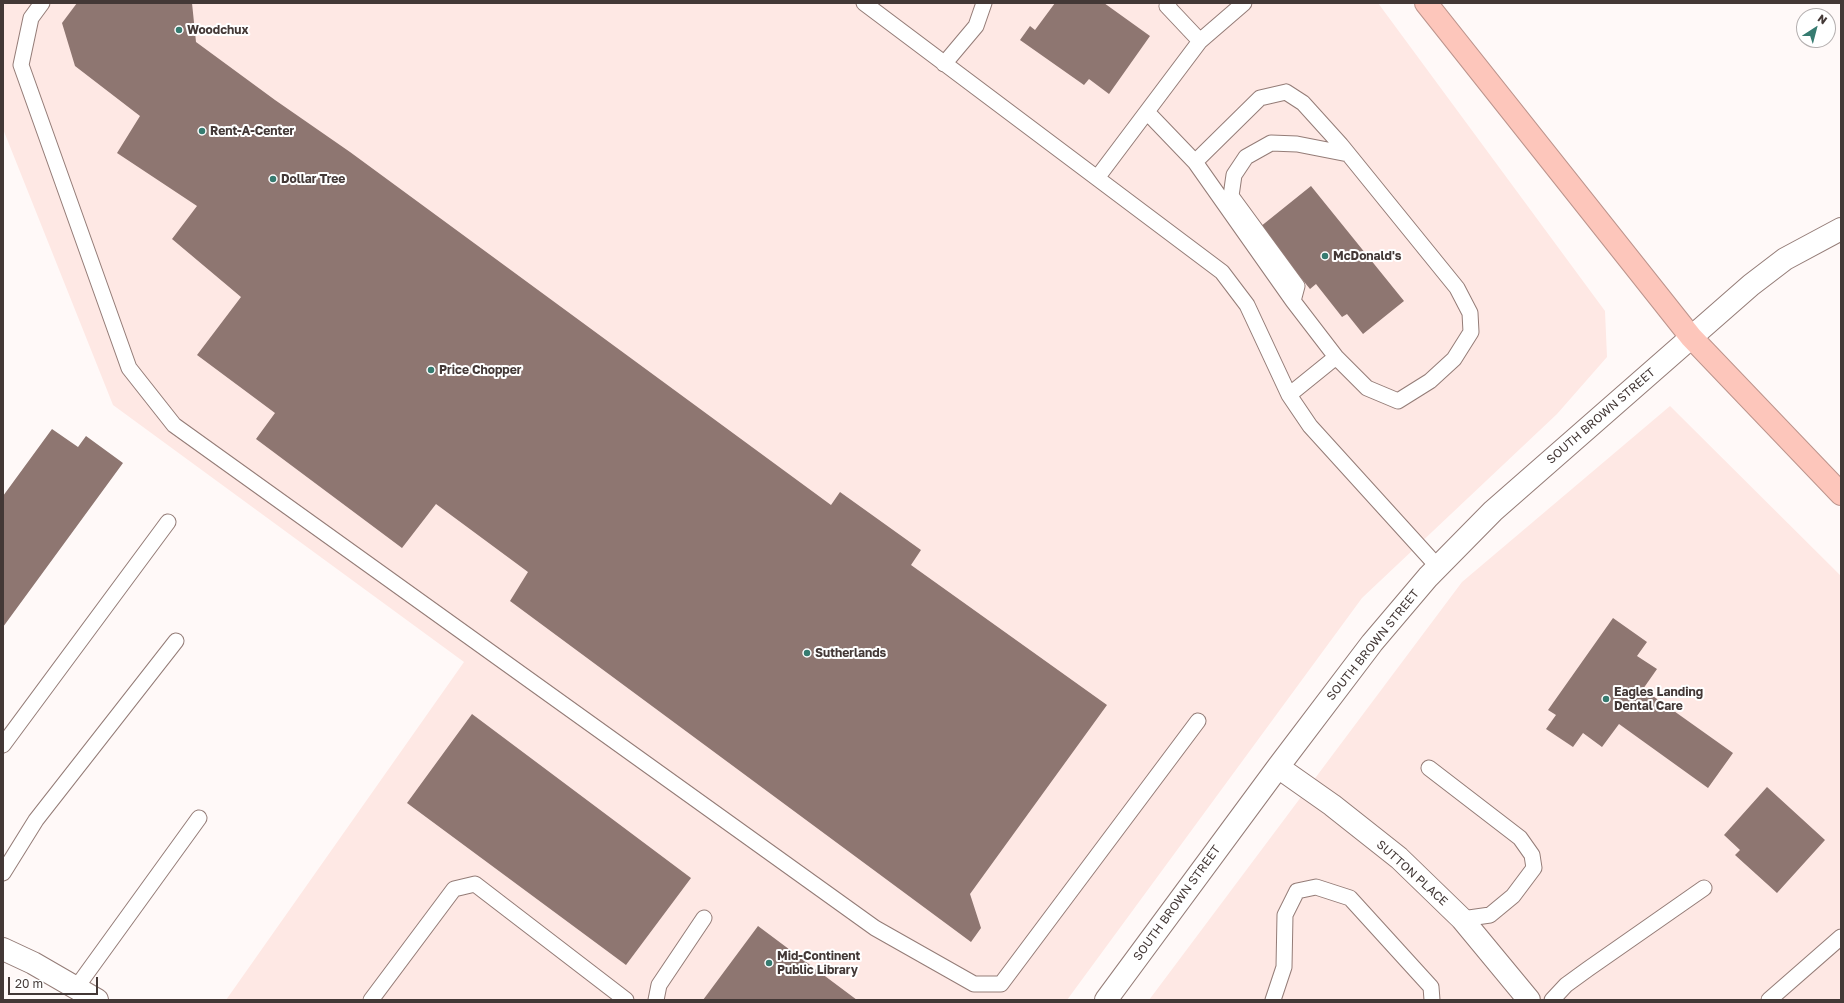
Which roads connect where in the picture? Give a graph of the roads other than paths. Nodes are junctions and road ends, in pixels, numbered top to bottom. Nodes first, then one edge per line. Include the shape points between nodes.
1 (42, 3) edge
2 (864, 3) edge
3 (984, 3) edge
4 (1169, 3) edge
5 (1244, 3) edge
6 (1426, 3) edge
7 (1200, 41) junction
8 (944, 64) junction
9 (1147, 112) junction
10 (1348, 154) junction
11 (1195, 162) junction
12 (1097, 178) junction
13 (1841, 229) edge
14 (1293, 302) junction
15 (1691, 337) junction
16 (1336, 357) junction
17 (1289, 395) junction
18 (1841, 494) edge
19 (168, 522) dead end
20 (1438, 567) junction
21 (176, 641) dead end
22 (1198, 721) dead end
23 (3, 745) edge
24 (1278, 767) junction
25 (1429, 768) dead end
26 (199, 818) dead end
27 (3, 873) edge
28 (1704, 888) dead end
29 (704, 918) dead end
30 (1462, 919) junction
31 (1841, 937) edge
32 (3, 949) edge
33 (76, 988) junction
34 (1432, 994) edge
35 (97, 1000) edge
36 (371, 1000) edge
37 (626, 1000) edge
38 (656, 1000) edge
39 (1106, 1000) edge
40 (1273, 1000) edge
41 (1528, 1000) edge
42 (1552, 1000) edge
43 (1768, 1000) edge

1 - 22 lane via 31,18 21,65 129,368 174,426 875,928 974,984 1001,984
2 - 8 lane
3 - 8 lane via 976,26
4 - 7 lane via 1167,6
5 - 7 lane
6 - 15 highway
7 - 9 lane
8 - 12 lane
9 - 11 lane
9 - 12 lane
10 - 11 lane via 1303,103 1286,92 1260,98
10 - 14 lane via 1297,144 1271,144 1246,157 1234,175 1232,196 1297,286
10 - 16 lane via 1457,288 1470,313 1471,332 1454,359 1430,381 1398,401 1366,388
11 - 14 lane
12 - 17 lane via 1222,272 1247,305
13 - 15 street, SOUTH BROWN STREET via 1785,259
14 - 16 lane
15 - 18 highway
15 - 20 street, SOUTH BROWN STREET via 1494,511
16 - 17 lane
17 - 20 lane via 1310,426
19 - 23 lane
20 - 24 street, SOUTH BROWN STREET via 1372,643
21 - 27 lane via 36,820
24 - 30 street, SUTTON PLACE via 1332,805 1399,858
24 - 39 street, SOUTH BROWN STREET
25 - 30 lane via 1520,838 1532,855 1534,868 1512,896 1490,916
26 - 33 lane
28 - 42 lane via 1588,969
29 - 38 lane via 659,985
30 - 41 street, SUTTON PLACE
31 - 43 lane
32 - 33 street
33 - 35 street
34 - 40 lane via 1350,898 1316,887 1297,891 1285,915 1284,967
36 - 37 lane via 454,889 475,884

